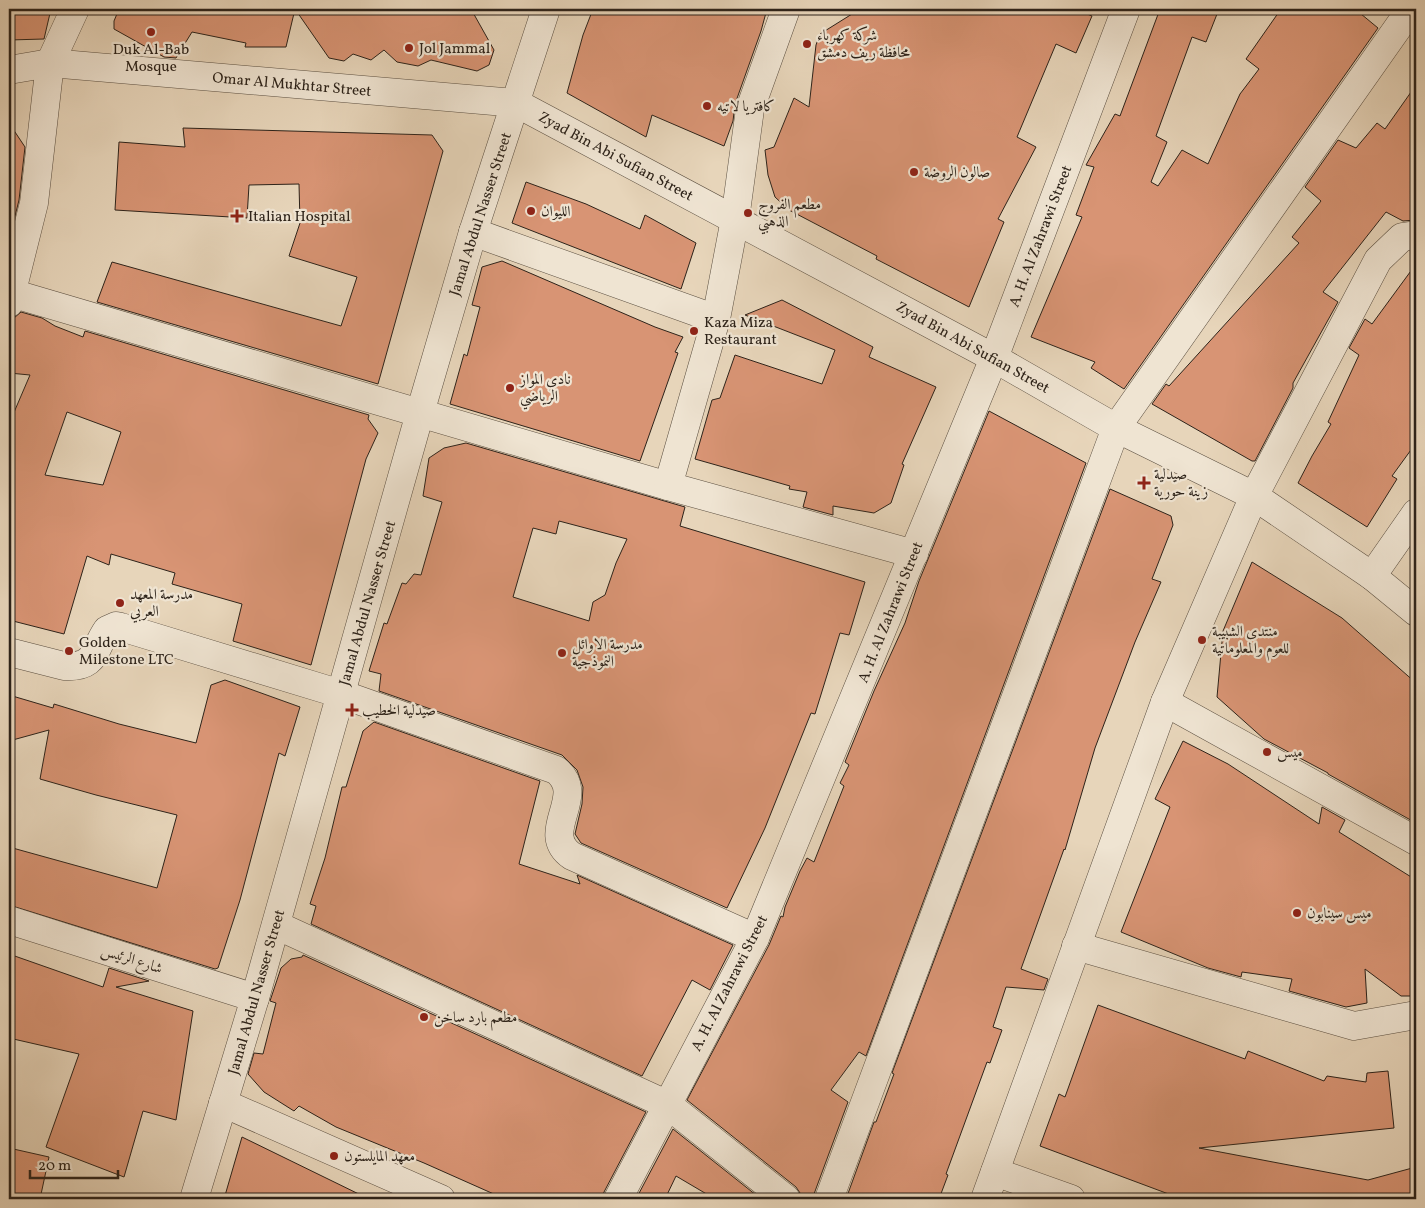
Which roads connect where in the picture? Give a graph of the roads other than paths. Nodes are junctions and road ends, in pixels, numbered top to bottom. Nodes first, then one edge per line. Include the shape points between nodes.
1 (75, 9) edge
2 (546, 9) edge
3 (786, 9) edge
4 (1126, 9) edge
5 (1411, 11) edge
6 (50, 63) junction
7 (9, 70) edge
8 (516, 103) junction
9 (735, 218) junction
10 (473, 232) junction
11 (1416, 235) edge
12 (10, 298) edge
13 (716, 320) junction
14 (994, 358) junction
15 (420, 413) junction
16 (1116, 428) junction
17 (668, 486) junction
18 (1254, 496) junction
19 (1416, 513) edge
20 (914, 554) junction
21 (1372, 576) junction
22 (1416, 612) edge
23 (9, 652) edge
24 (341, 694) junction
25 (1165, 702) junction
26 (1416, 841) edge
27 (9, 920) edge
28 (276, 925) junction
29 (755, 938) junction
30 (1076, 946) junction
31 (255, 998) junction
32 (1416, 1014) edge
33 (223, 1103) junction
34 (668, 1104) junction
35 (995, 1172) junction
36 (194, 1199) edge
37 (441, 1199) edge
38 (618, 1199) edge
39 (786, 1199) edge
40 (829, 1199) edge
41 (985, 1199) edge
42 (1071, 1199) edge

1 - 6 street
2 - 8 street, Jamal Abdul Nasser Street
3 - 9 street via 750,109
4 - 14 street, A. H. Al Zahrawi Street
5 - 16 street
6 - 7 street, Omar Al Mukhtar Street
6 - 8 street, Omar Al Mukhtar Street
6 - 12 street via 34,203
8 - 9 street, Zyad Bin Abi Sufian Street
8 - 10 street, Jamal Abdul Nasser Street
9 - 13 street
9 - 14 street, Zyad Bin Abi Sufian Street
10 - 13 street
10 - 15 street, Jamal Abdul Nasser Street
11 - 18 street via 1402,237 1378,260
12 - 15 street
13 - 17 street
14 - 16 street, Zyad Bin Abi Sufian Street
14 - 20 street, A. H. Al Zahrawi Street
15 - 17 street
15 - 24 street, Jamal Abdul Nasser Street
16 - 18 street, Zyad Bin Abi Sufian Street
16 - 40 street
17 - 20 street
18 - 21 street, Zyad Bin Abi Sufian Street
18 - 25 street
19 - 21 street
20 - 29 street, A. H. Al Zahrawi Street
21 - 22 street, Zyad Bin Abi Sufian Street
23 - 24 street via 73,667 95,654 107,630 116,626
24 - 28 street, Jamal Abdul Nasser Street
24 - 29 street via 556,770 568,788 559,834 566,852
25 - 26 street
25 - 30 street
27 - 31 street, شارع الرئيس
28 - 31 street, Jamal Abdul Nasser Street
28 - 34 street
29 - 34 street, A. H. Al Zahrawi Street
30 - 32 street via 1354,1026
30 - 35 street
31 - 33 street, Jamal Abdul Nasser Street
33 - 36 street, Jamal Abdul Nasser Street
33 - 37 street
34 - 38 street, A. H. Al Zahrawi Street
34 - 39 street
35 - 41 street
35 - 42 street

